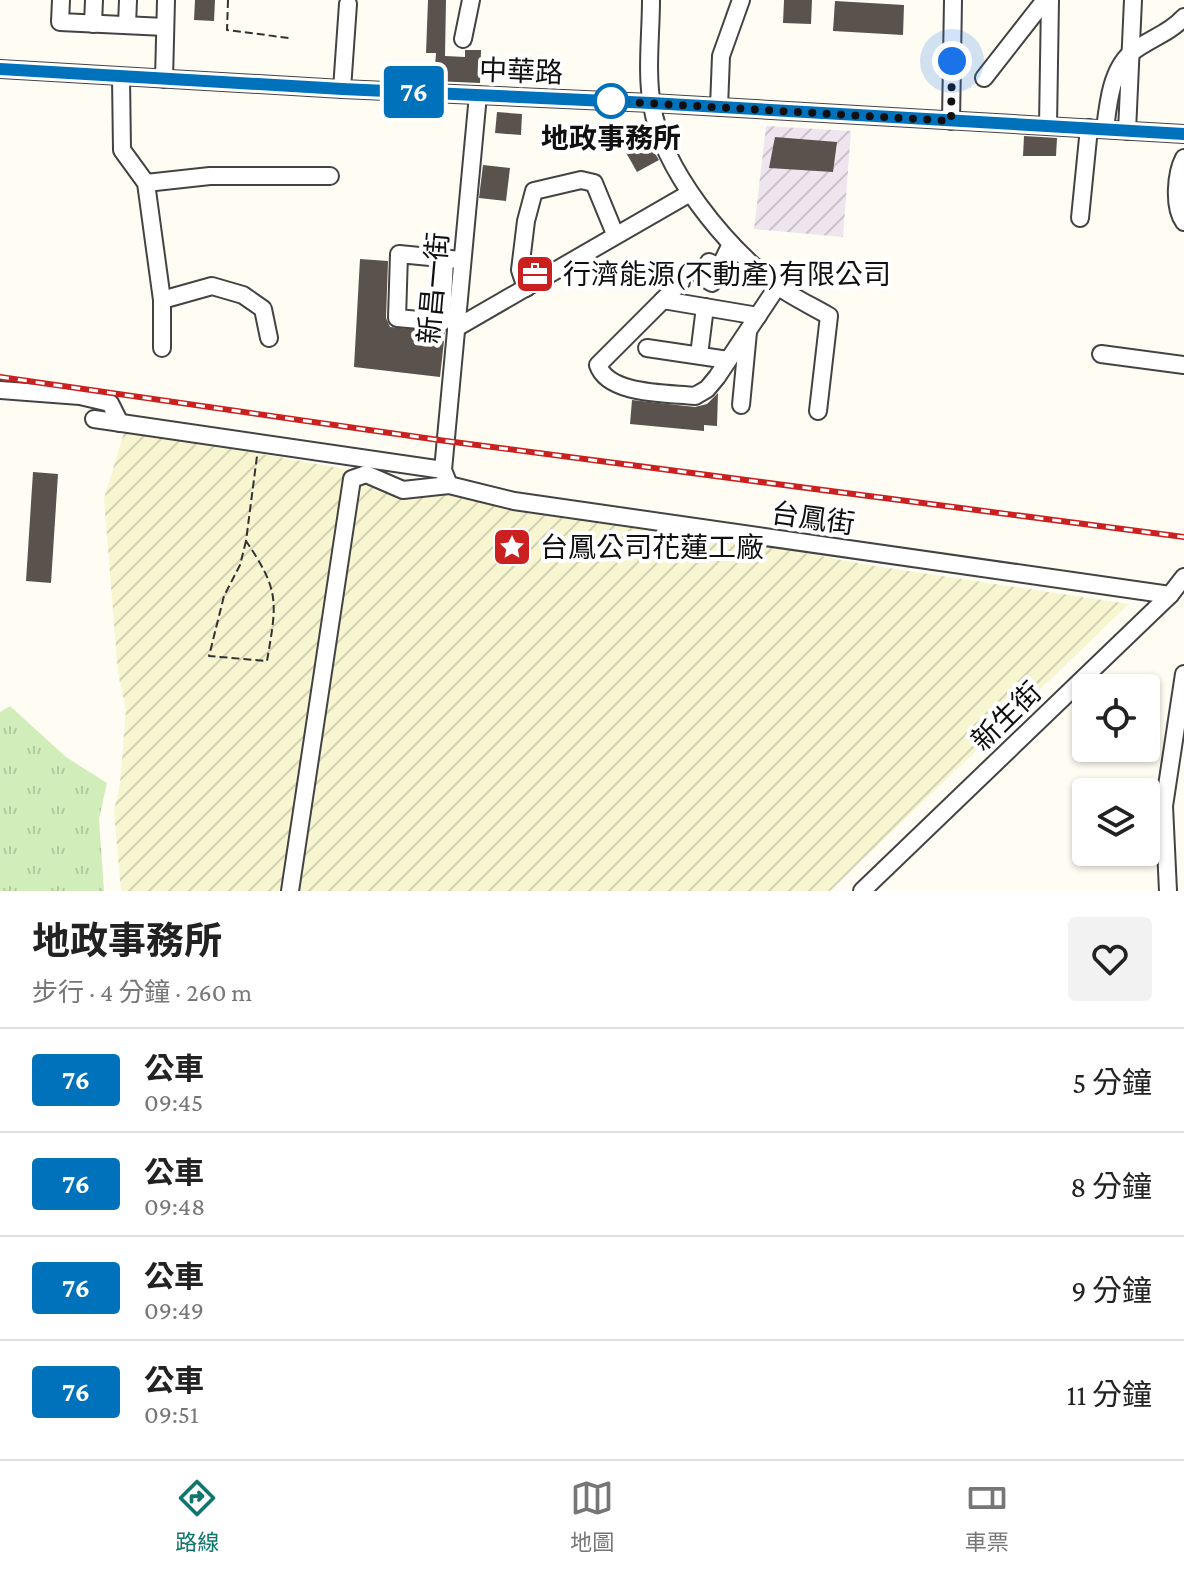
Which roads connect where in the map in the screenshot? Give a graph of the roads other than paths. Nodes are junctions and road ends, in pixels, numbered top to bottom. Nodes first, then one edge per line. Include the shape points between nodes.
1 (61, 0) edge
2 (94, 0) edge
3 (128, 0) edge
4 (166, 0) edge
5 (471, 0) edge
6 (651, 0) edge
7 (741, 0) edge
8 (953, 0) edge
9 (1048, 0) edge
10 (1133, 0) edge
11 (347, 1) edge
12 (1184, 17) edge
13 (93, 24) junction
14 (127, 25) junction
15 (165, 27) junction
16 (463, 39) dead end
17 (1129, 54) junction
18 (0, 69) edge
19 (121, 77) junction
20 (984, 78) dead end
21 (164, 79) junction
22 (342, 89) junction
23 (478, 95) junction
24 (651, 103) junction
25 (719, 107) junction
26 (951, 121) junction
27 (1048, 126) junction
28 (1097, 129) junction
29 (1127, 131) junction
30 (1184, 134) edge
31 (1184, 158) edge
32 (330, 176) dead end
33 (146, 183) junction
34 (1181, 189) edge
35 (690, 193) junction
36 (1080, 218) dead end
37 (1184, 222) edge
38 (615, 234) junction
39 (731, 244) junction
40 (453, 259) junction
41 (720, 267) dead end
42 (681, 282) dead end
43 (777, 287) junction
44 (526, 288) junction
45 (162, 300) junction
46 (663, 300) junction
47 (705, 307) junction
48 (758, 316) junction
49 (456, 328) junction
50 (748, 331) junction
51 (269, 338) dead end
52 (162, 348) dead end
53 (647, 348) dead end
54 (1101, 354) dead end
55 (699, 355) junction
56 (728, 360) junction
57 (1184, 365) edge
58 (0, 390) edge
59 (741, 405) dead end
60 (818, 411) dead end
61 (94, 419) dead end
62 (120, 423) junction
63 (446, 478) junction
64 (1184, 577) edge
65 (1170, 595) junction
66 (1184, 674) edge
67 (290, 891) edge
68 (862, 891) edge
69 (1168, 891) edge

1 - 13 street via 60,22
2 - 13 street
3 - 14 street
4 - 15 street
5 - 16 street
6 - 24 street
7 - 25 street via 721,56
8 - 26 street
9 - 20 street
9 - 27 street
10 - 17 street
11 - 22 street
12 - 17 street
13 - 14 street
14 - 15 street
15 - 21 street
17 - 28 street
17 - 29 street
18 - 19 street, 中華路
19 - 21 street, 中華路
19 - 33 street via 122,150
21 - 22 street, 中華路
22 - 23 street, 中華路
23 - 24 street, 中華路
23 - 40 street, 新昌一街
24 - 25 street, 中華路
24 - 35 street via 656,125
25 - 26 street, 中華路
26 - 27 street, 中華路
27 - 28 street, 中華路
28 - 29 street, 中華路
28 - 36 street
29 - 30 street, 中華路
31 - 34 street via 1178,170
32 - 33 street via 210,176
33 - 45 street
34 - 37 street via 1179,215
35 - 38 street
35 - 39 street
38 - 44 street
38 - 44 street via 594,183 581,180 534,191 520,270
39 - 41 street
39 - 43 street
40 - 40 street via 399,254 397,318 442,322
40 - 49 street, 新昌一街
42 - 46 street
43 - 48 street
43 - 60 street via 829,316
44 - 49 street
45 - 51 street via 212,286 243,295 263,309
45 - 52 street
46 - 47 street
46 - 56 street via 598,365 601,374 616,386 695,396 707,389
47 - 48 street
47 - 55 street
48 - 50 street
49 - 63 street, 新昌一街
50 - 56 street
50 - 59 street
53 - 55 street
54 - 57 street
55 - 56 street
58 - 62 street via 110,403
61 - 62 street
62 - 63 street
63 - 65 street, 台鳳街 via 529,503
63 - 67 street via 403,490 366,474 352,479
64 - 65 street, 新生街
65 - 68 street, 新生街
66 - 69 street via 1164,806

